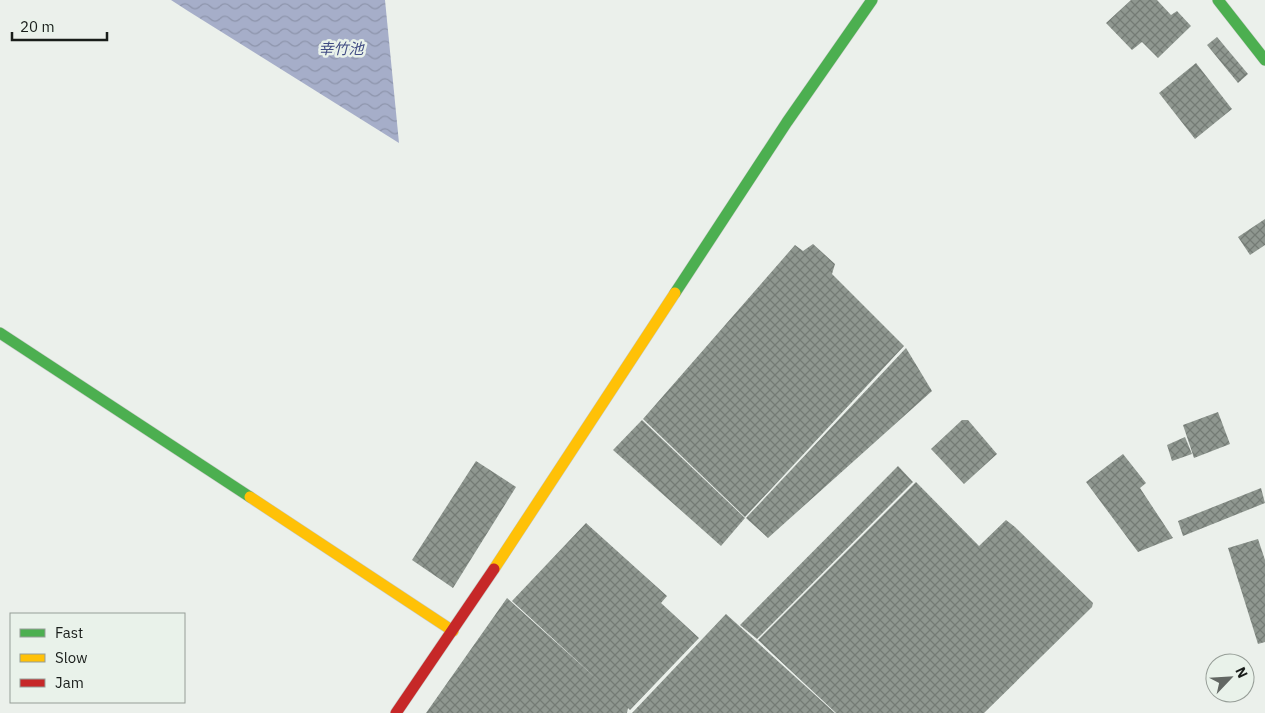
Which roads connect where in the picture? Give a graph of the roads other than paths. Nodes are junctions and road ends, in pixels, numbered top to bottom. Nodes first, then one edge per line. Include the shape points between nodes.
1 (872, 0) edge
2 (1218, 0) edge
3 (1265, 60) edge
4 (0, 333) edge
5 (453, 631) junction
6 (396, 713) edge

1 - 5 street via 787,122
2 - 3 street
4 - 5 street
5 - 6 street

